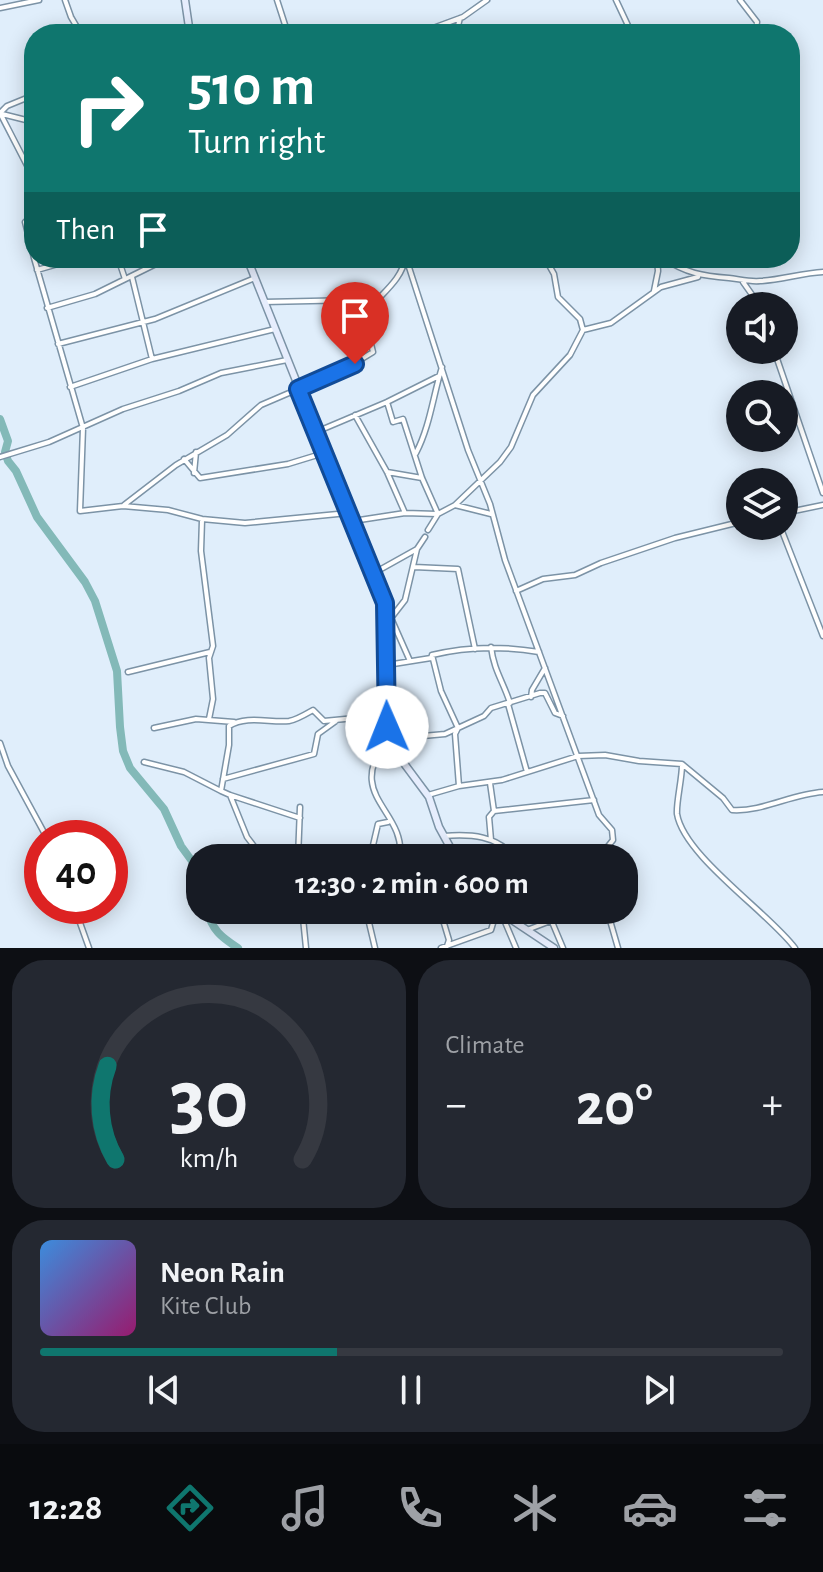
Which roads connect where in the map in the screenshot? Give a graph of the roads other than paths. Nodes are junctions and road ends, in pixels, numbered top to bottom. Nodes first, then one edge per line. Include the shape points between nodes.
1 (7, 0) edge
2 (39, 0) edge
3 (65, 0) edge
4 (185, 0) edge
5 (277, 0) edge
6 (487, 0) edge
7 (616, 0) edge
8 (740, 0) edge
9 (9, 7) junction
10 (0, 8) edge
11 (460, 18) junction
12 (76, 24) edge
13 (189, 24) edge
14 (285, 24) edge
15 (444, 24) edge
16 (458, 24) edge
17 (627, 24) edge
18 (757, 24) edge
19 (24, 99) edge
20 (0, 113) edge
21 (24, 119) edge
22 (24, 160) edge
23 (44, 268) edge
24 (121, 268) edge
25 (149, 268) edge
26 (251, 268) edge
27 (404, 268) edge
28 (409, 268) edge
29 (551, 268) edge
30 (656, 268) edge
31 (678, 268) edge
32 (37, 270) joint
33 (823, 272) edge
34 (132, 277) junction
35 (701, 277) junction
36 (255, 278) junction
37 (125, 279) junction
38 (742, 281) junction
39 (654, 291) junction
40 (753, 292) edge
41 (382, 295) junction
42 (264, 302) junction
43 (47, 308) junction
44 (144, 321) junction
45 (275, 329) junction
46 (583, 330) junction
47 (58, 344) junction
48 (152, 359) junction
49 (287, 360) junction
50 (443, 364) junction
51 (779, 364) edge
52 (439, 376) junction
53 (70, 387) junction
54 (298, 389) junction
55 (387, 402) junction
56 (355, 415) junction
57 (83, 428) junction
58 (316, 432) junction
59 (196, 452) junction
60 (324, 453) junction
61 (415, 455) junction
62 (0, 457) edge
63 (184, 459) junction
64 (387, 472) junction
65 (194, 473) junction
66 (422, 478) junction
67 (481, 481) junction
68 (823, 493) edge
69 (455, 505) junction
70 (823, 505) edge
71 (123, 506) junction
72 (798, 510) edge
73 (348, 513) junction
74 (405, 513) junction
75 (438, 514) junction
76 (493, 514) junction
77 (202, 519) junction
78 (353, 521) junction
79 (726, 525) edge
80 (428, 530) dead end
81 (425, 537) dead end
82 (785, 540) edge
83 (417, 549) junction
84 (414, 567) junction
85 (374, 573) junction
86 (516, 591) junction
87 (386, 608) junction
88 (391, 618) junction
89 (823, 636) edge
90 (491, 647) junction
91 (475, 649) junction
92 (210, 652) junction
93 (539, 652) junction
94 (432, 655) junction
95 (410, 661) junction
96 (387, 665) junction
97 (545, 668) junction
98 (128, 672) dead end
99 (531, 697) junction
100 (509, 704) junction
101 (387, 715) junction
102 (563, 716) junction
103 (209, 719) junction
104 (338, 719) junction
105 (234, 722) junction
106 (154, 728) dead end
107 (458, 728) junction
108 (390, 739) junction
109 (0, 743) edge
110 (578, 756) junction
111 (144, 762) dead end
112 (682, 764) junction
113 (527, 772) junction
114 (223, 779) junction
115 (490, 783) junction
116 (459, 786) junction
117 (221, 791) junction
118 (823, 792) edge
119 (230, 795) junction
120 (428, 795) junction
121 (594, 800) junction
122 (300, 807) dead end
123 (494, 811) junction
124 (300, 818) junction
125 (37, 820) edge
126 (389, 821) junction
127 (443, 836) junction
128 (491, 840) junction
129 (252, 844) edge
130 (299, 844) edge
131 (373, 844) edge
132 (401, 844) edge
133 (446, 844) edge
134 (498, 844) edge
135 (610, 844) edge
136 (80, 924) edge
137 (304, 924) edge
138 (369, 924) edge
139 (444, 924) edge
140 (494, 924) edge
141 (506, 924) edge
142 (519, 924) edge
143 (543, 924) edge
144 (554, 924) edge
145 (611, 924) edge
146 (527, 930) junction
147 (445, 947) edge
148 (89, 948) edge
149 (306, 948) edge
150 (375, 948) edge
151 (516, 948) edge
152 (554, 948) edge
153 (563, 948) edge
154 (618, 948) edge
155 (795, 948) edge

1 - 9 street
2 - 9 street
3 - 12 street
4 - 13 street
5 - 14 street
6 - 11 street
7 - 17 street
8 - 18 street
9 - 10 street
11 - 15 street
11 - 16 street
19 - 20 street
20 - 21 street
20 - 22 street
23 - 32 street
24 - 37 street
25 - 34 street
26 - 36 street
27 - 41 street
28 - 50 street
29 - 46 street via 558,297 580,319
30 - 39 street
31 - 35 street
32 - 43 street
33 - 38 street
34 - 37 street
34 - 44 street
35 - 38 street
35 - 39 street
36 - 42 street
36 - 44 street
37 - 43 street
38 - 40 street
39 - 46 street via 611,323
41 - 42 street
41 - 54 street via 364,316 373,352
42 - 45 street
43 - 47 street
44 - 47 street
44 - 48 street
45 - 48 street
45 - 49 street
46 - 67 street via 570,355 533,395 511,447
47 - 53 street
48 - 53 street
49 - 54 street
49 - 57 street via 221,373
50 - 52 street
50 - 67 street
51 - 68 street
52 - 55 street
52 - 61 street
53 - 57 street
54 - 58 street
54 - 59 street via 261,405 227,435
55 - 56 street
55 - 61 street via 393,422 403,419
56 - 58 street
56 - 64 street
57 - 62 street
57 - 71 street via 80,511
58 - 60 street
59 - 63 street
59 - 65 street
60 - 65 street via 200,478
60 - 73 street
61 - 66 street
63 - 65 street
63 - 71 street
64 - 66 street
64 - 74 street
66 - 75 street
67 - 69 street
67 - 76 street
69 - 75 street
69 - 76 street
70 - 72 street
71 - 77 street
73 - 77 street via 245,523
73 - 78 street
74 - 75 street
74 - 78 street
75 - 80 street
76 - 86 street
77 - 92 street
78 - 85 street
79 - 86 street
81 - 83 street
82 - 89 street
83 - 84 street
83 - 85 street
84 - 88 street via 405,600
84 - 91 street via 458,569
85 - 87 street
86 - 93 street
87 - 88 street
87 - 96 street
88 - 95 street
90 - 91 street
90 - 93 street
90 - 100 street
91 - 94 street
92 - 98 street
92 - 103 street
93 - 97 street
94 - 95 street
94 - 107 street
95 - 96 street
96 - 101 street
97 - 99 street
97 - 102 street
99 - 100 street
99 - 102 street via 545,693 555,713
100 - 107 street via 491,708
100 - 113 street
101 - 104 street
101 - 108 street
102 - 110 street
103 - 105 street
103 - 106 street
104 - 105 street via 324,721 313,710 290,721
104 - 114 street via 318,734 314,754
105 - 114 street via 229,726
107 - 108 street via 435,737
107 - 116 street
108 - 120 street
108 - 126 street via 371,770 379,805
109 - 125 street
110 - 112 street
110 - 113 street
110 - 121 street
111 - 117 street via 184,772
112 - 118 street via 732,810
112 - 155 street via 677,810 685,832
113 - 115 street
114 - 117 street
115 - 116 street
115 - 123 street
116 - 120 street
117 - 119 street
119 - 124 street
119 - 129 street
120 - 127 street
121 - 123 street
121 - 135 street via 612,830
122 - 124 street
123 - 128 street via 489,817
124 - 130 street
126 - 131 street via 378,824
126 - 132 street
127 - 128 street
127 - 133 street
128 - 134 street
136 - 148 street
137 - 149 street
138 - 150 street
139 - 147 street via 449,940
140 - 147 street via 491,930
141 - 151 street
142 - 146 street
143 - 146 street
144 - 153 street
145 - 154 street
146 - 152 street

